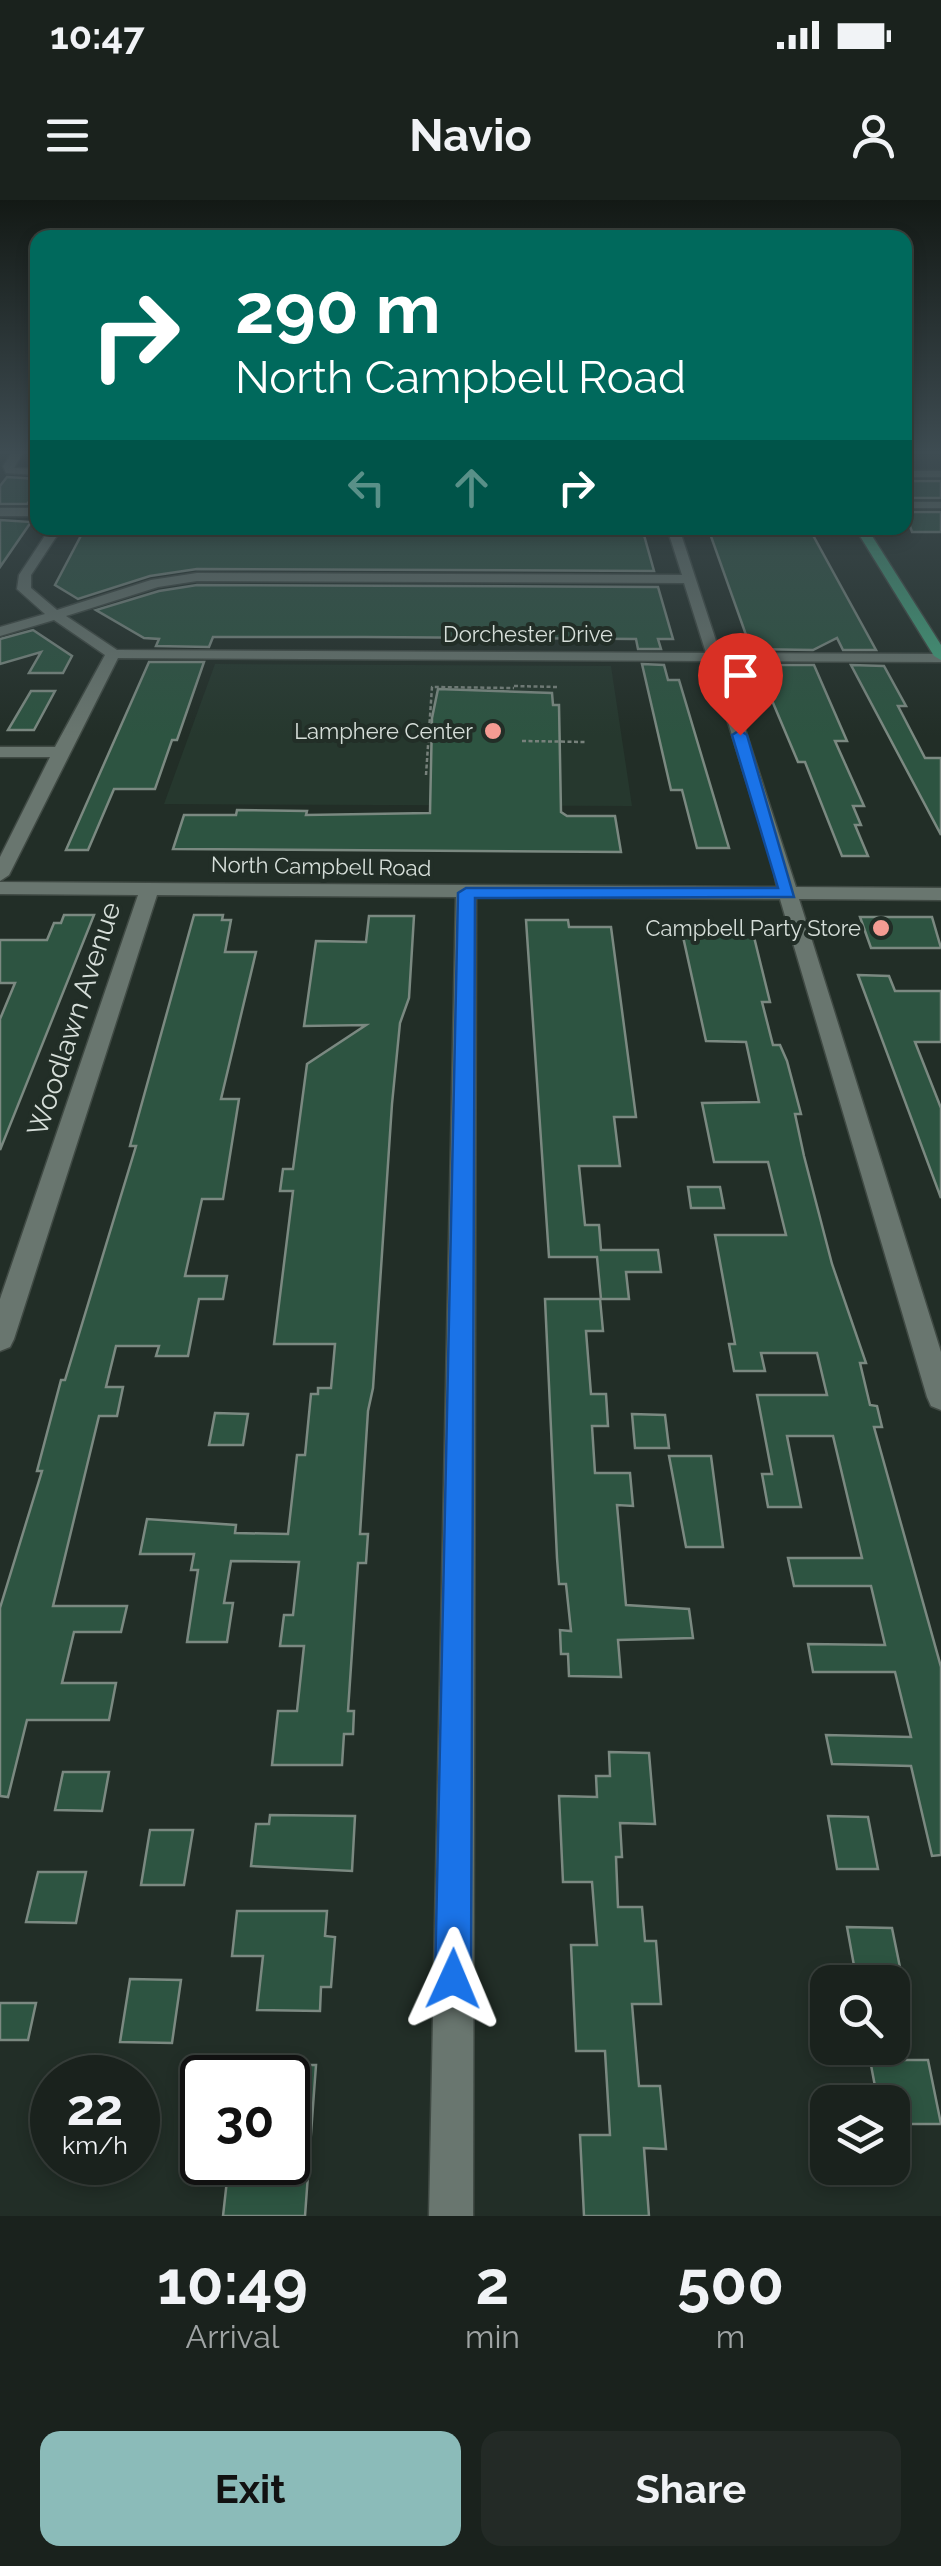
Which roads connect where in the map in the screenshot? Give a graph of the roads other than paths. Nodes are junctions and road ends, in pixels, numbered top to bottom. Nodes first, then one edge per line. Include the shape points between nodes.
1 (40, 548) edge
2 (679, 548) edge
3 (873, 548) edge
4 (689, 579) junction
5 (58, 614) junction
6 (0, 632) edge
7 (114, 654) junction
8 (715, 657) junction
9 (941, 657) edge
10 (0, 752) edge
11 (60, 752) junction
12 (0, 876) edge
13 (0, 888) edge
14 (149, 889) junction
15 (466, 893) junction
16 (788, 894) junction
17 (941, 894) edge
18 (0, 1340) edge
19 (941, 1397) edge
20 (450, 2216) edge

1 - 5 street via 19,575 29,596
2 - 4 street
3 - 9 main road
4 - 5 street via 197,577
4 - 8 street
5 - 6 street
5 - 7 street
7 - 8 street, Dorchester Drive
7 - 11 street
8 - 9 street, Dorchester Drive
8 - 16 street
10 - 11 street
11 - 12 street
13 - 14 street, North Campbell Road
14 - 15 street, North Campbell Road
14 - 18 street, Woodlawn Avenue
15 - 16 street, North Campbell Road
15 - 20 street
16 - 17 street, North Campbell Road
16 - 19 street

